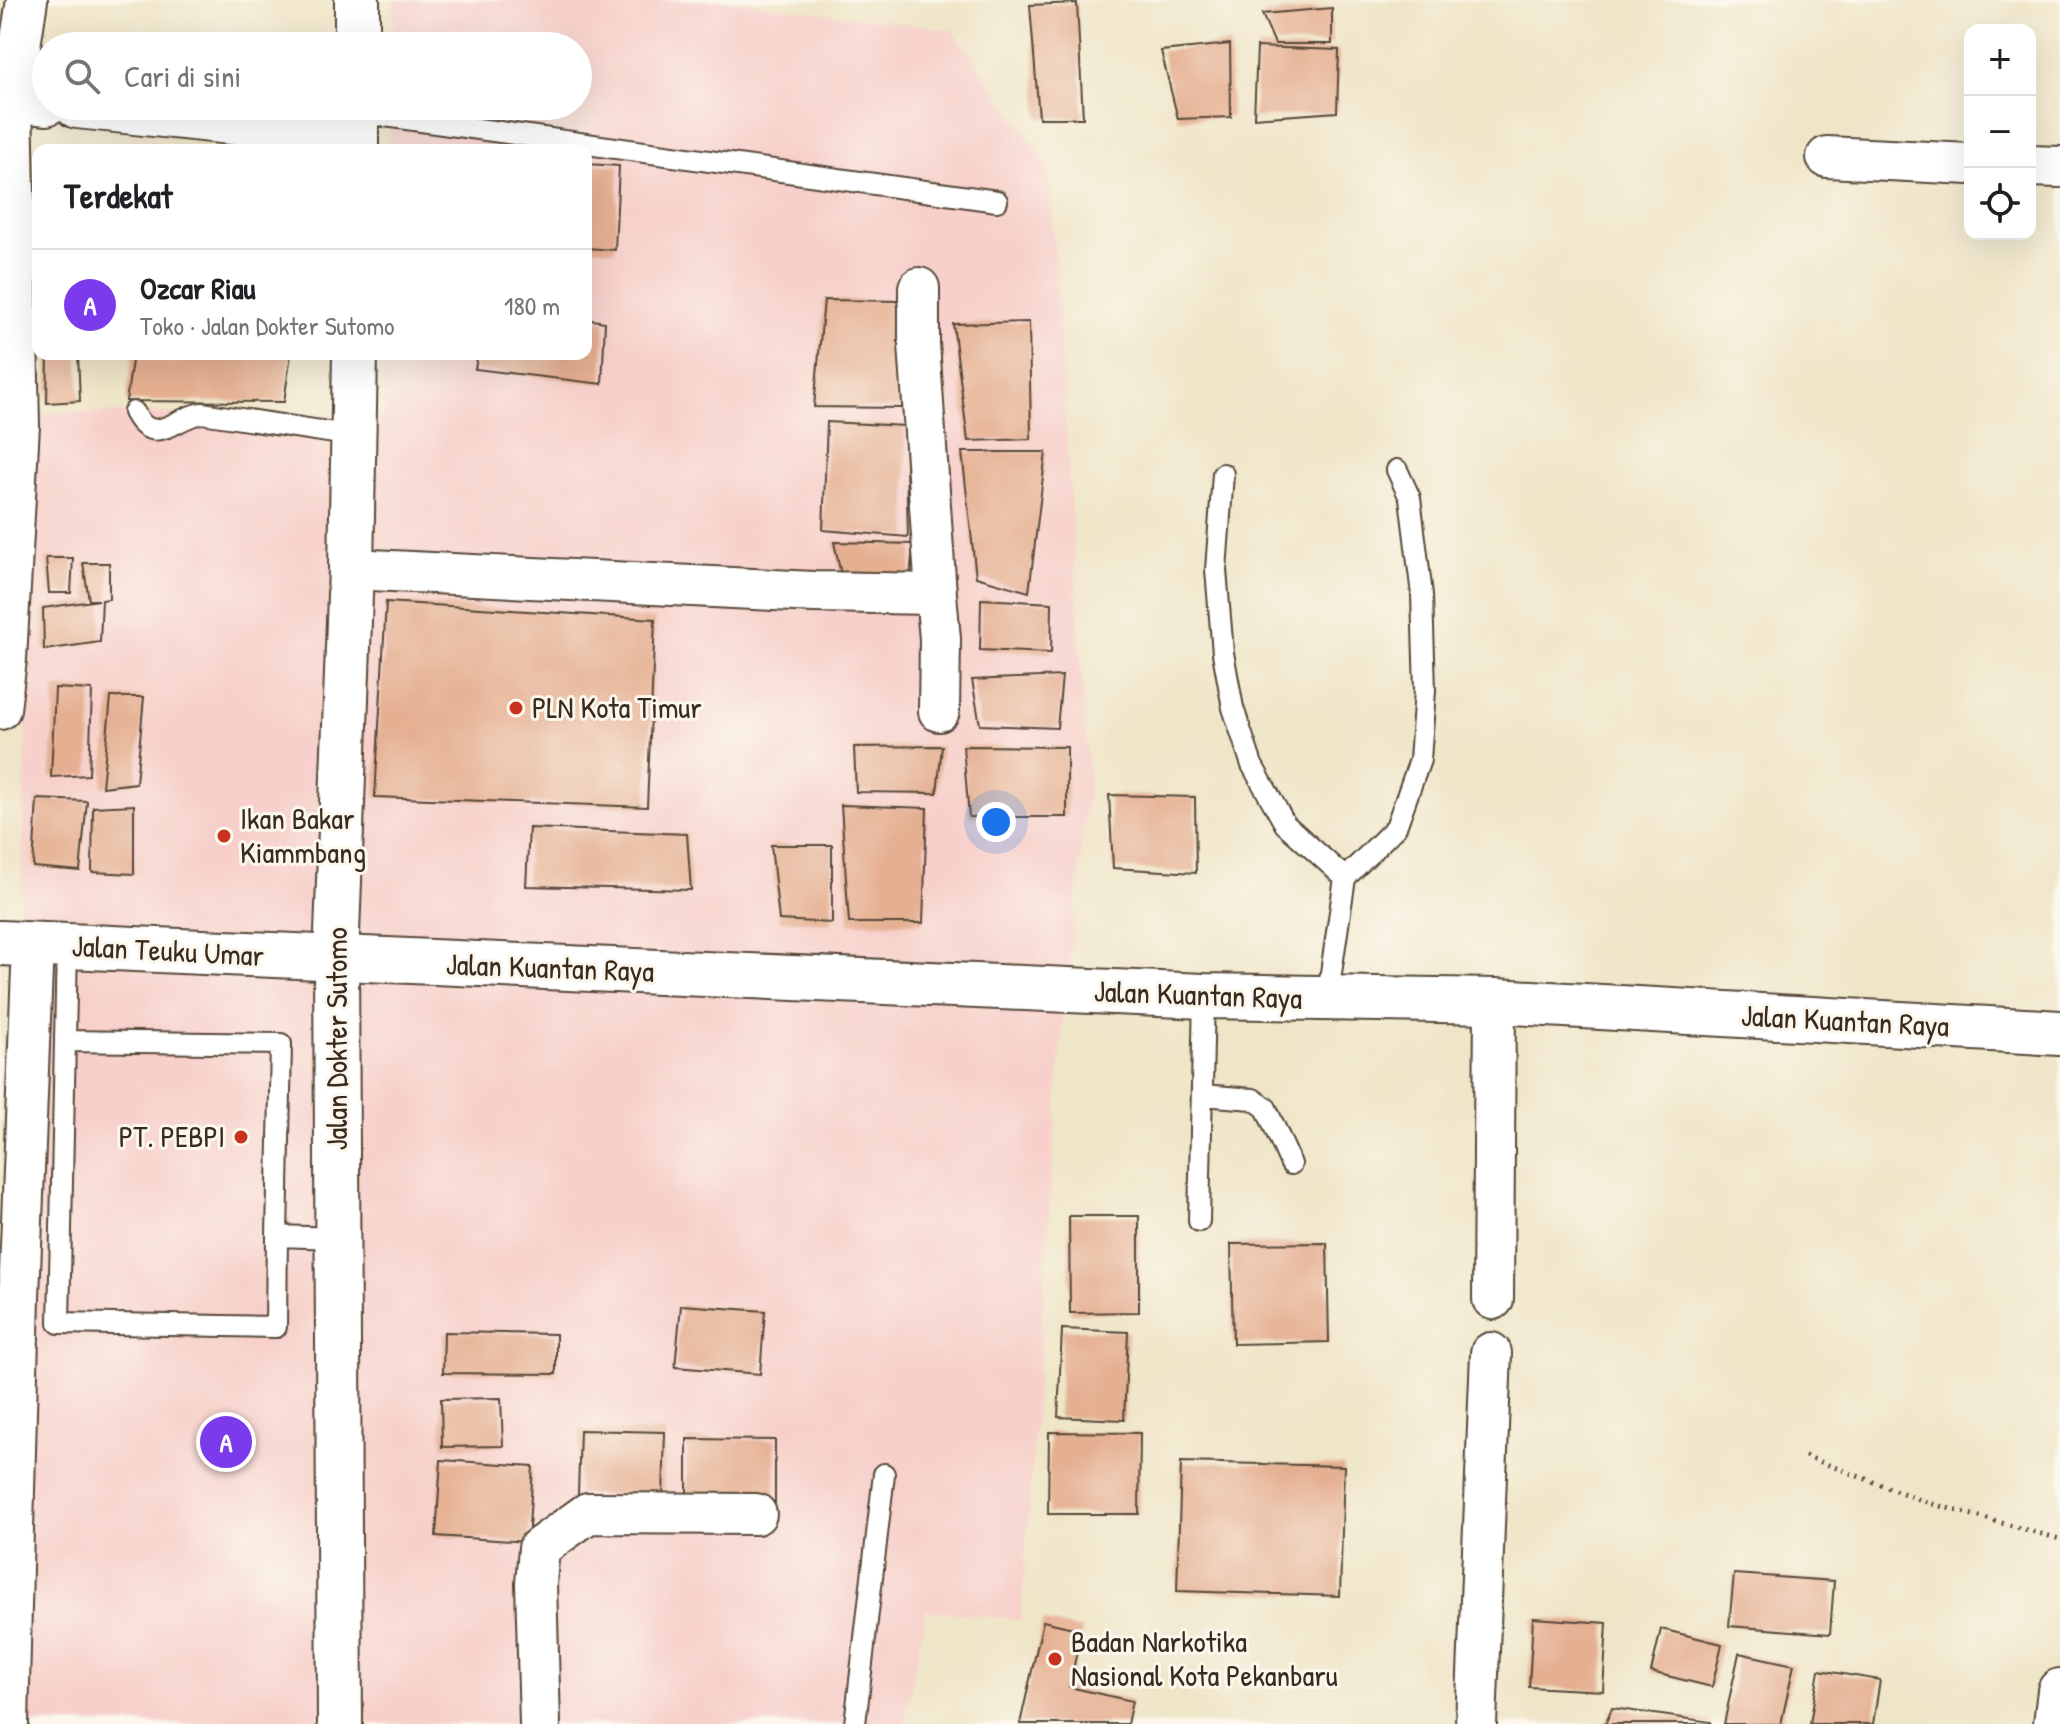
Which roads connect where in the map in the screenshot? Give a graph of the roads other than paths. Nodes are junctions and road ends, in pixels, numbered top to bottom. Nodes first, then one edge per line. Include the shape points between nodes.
1 (27, 0) edge
2 (357, 0) edge
3 (357, 32) edge
4 (19, 100) edge
5 (272, 120) edge
6 (356, 126) edge
7 (510, 144) edge
8 (592, 154) edge
9 (1827, 157) dead end
10 (1964, 164) edge
11 (2036, 166) edge
12 (2060, 167) edge
13 (997, 201) dead end
14 (919, 288) dead end
15 (355, 360) edge
16 (134, 412) dead end
17 (354, 436) junction
18 (1397, 470) dead end
19 (1223, 474) dead end
20 (351, 569) junction
21 (936, 594) junction
22 (0, 709) edge
23 (939, 711) dead end
24 (1345, 878) junction
25 (33, 944) edge
26 (336, 959) junction
27 (1204, 996) junction
28 (1327, 1000) junction
29 (1495, 1001) junction
30 (2060, 1033) edge
31 (65, 1041) junction
32 (1202, 1095) junction
33 (1291, 1164) dead end
34 (1199, 1221) dead end
35 (277, 1236) junction
36 (337, 1238) junction
37 (1493, 1299) dead end
38 (1491, 1353) dead end
39 (884, 1474) dead end
40 (756, 1514) dead end
41 (2060, 1691) edge
42 (8, 1724) edge
43 (340, 1724) edge
44 (540, 1724) edge
45 (855, 1724) edge
46 (1476, 1724) edge
47 (2056, 1724) edge

1 - 4 street
2 - 3 street
4 - 22 street via 19,425
5 - 6 street
6 - 7 lane
8 - 13 lane
9 - 10 street
11 - 12 street
14 - 21 street
15 - 17 street, Jalan Dokter Sutomo
16 - 17 lane via 149,430 165,430 202,413
17 - 20 street, Jalan Dokter Sutomo
18 - 24 lane via 1410,498 1422,595 1425,690 1420,760 1396,827
19 - 24 lane via 1216,570 1233,708 1252,765 1285,824
20 - 21 street
20 - 26 street, Jalan Dokter Sutomo
21 - 23 street
24 - 28 lane
25 - 26 street, Jalan Teuku Umar
25 - 31 lane
25 - 42 street
26 - 27 street, Jalan Kuantan Raya
26 - 36 street, Jalan Dokter Sutomo
27 - 28 street, Jalan Kuantan Raya
27 - 32 lane
28 - 29 street, Jalan Kuantan Raya
29 - 30 street, Jalan Kuantan Raya
29 - 37 street
31 - 35 lane via 281,1044
31 - 35 lane via 59,1323 276,1327
32 - 33 lane via 1253,1099 1266,1108
32 - 34 lane
35 - 36 lane
36 - 43 street, Jalan Dokter Sutomo
38 - 46 street
39 - 45 lane
40 - 44 street via 588,1513 539,1548
41 - 47 street

